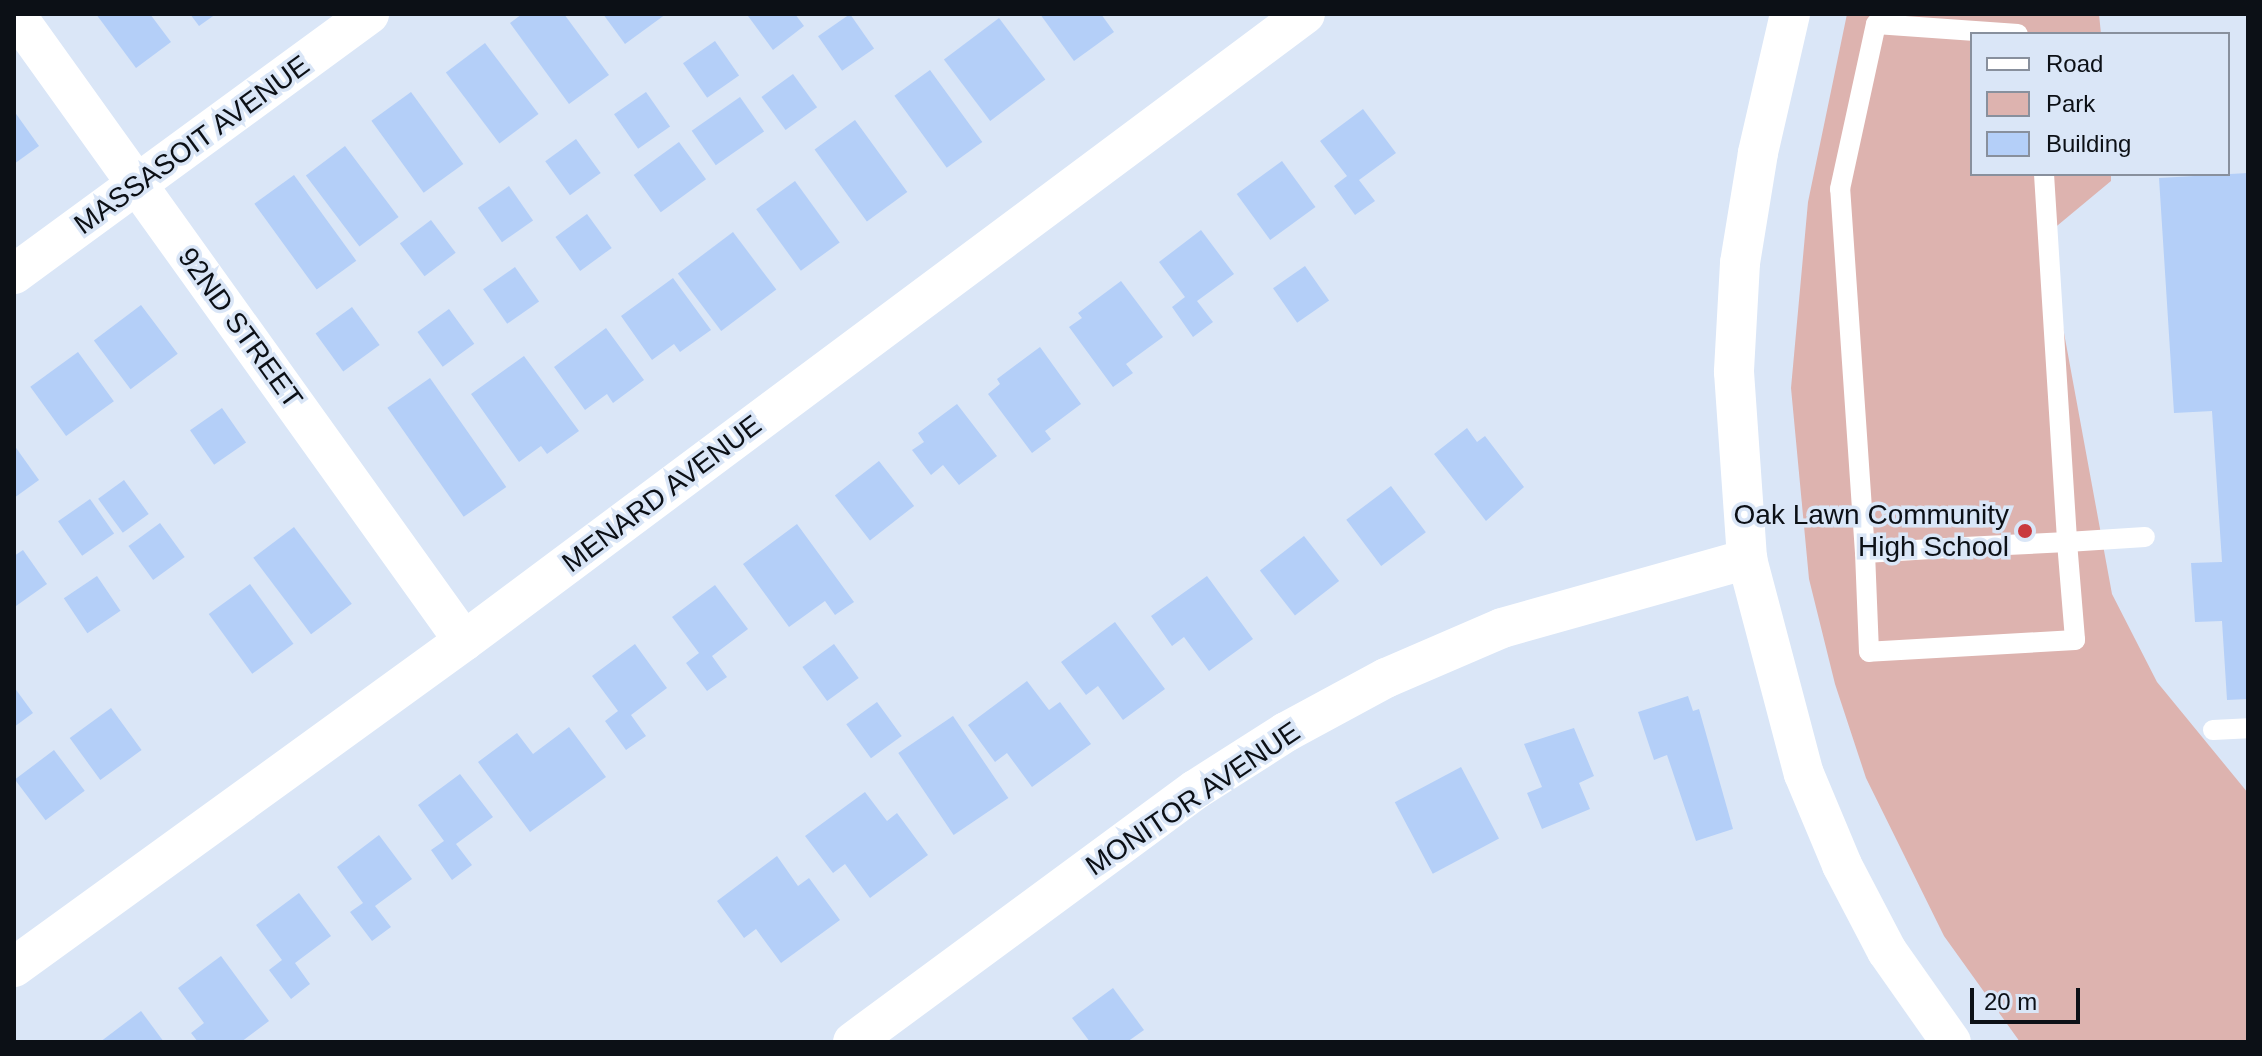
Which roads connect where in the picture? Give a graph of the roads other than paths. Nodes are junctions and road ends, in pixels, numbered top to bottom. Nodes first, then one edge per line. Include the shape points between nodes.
1 (15, 14) edge
2 (369, 14) edge
3 (1305, 14) edge
4 (1790, 14) edge
5 (1990, 32) edge
6 (2044, 176) edge
7 (137, 185) junction
8 (14, 274) edge
9 (2145, 537) dead end
10 (2067, 542) junction
11 (1865, 553) junction
12 (1747, 559) junction
13 (464, 641) junction
14 (2248, 728) edge
15 (2213, 730) dead end
16 (14, 967) edge
17 (853, 1042) edge
18 (1951, 1042) edge

1 - 7 street, 92ND STREET
2 - 7 street, MASSASOIT AVENUE
3 - 13 street, MENARD AVENUE
4 - 12 street via 1758,153 1740,263 1734,372
5 - 11 lane via 1876,24 1840,189
6 - 10 lane
7 - 8 street, MASSASOIT AVENUE
7 - 13 street, 92ND STREET
9 - 10 lane
10 - 11 lane
10 - 11 lane via 2075,640 1869,652
12 - 17 street, MONITOR AVENUE via 1502,628 1386,678 1299,725 1195,790
12 - 18 street via 1804,774 1887,951
13 - 16 street, MENARD AVENUE
14 - 15 lane

